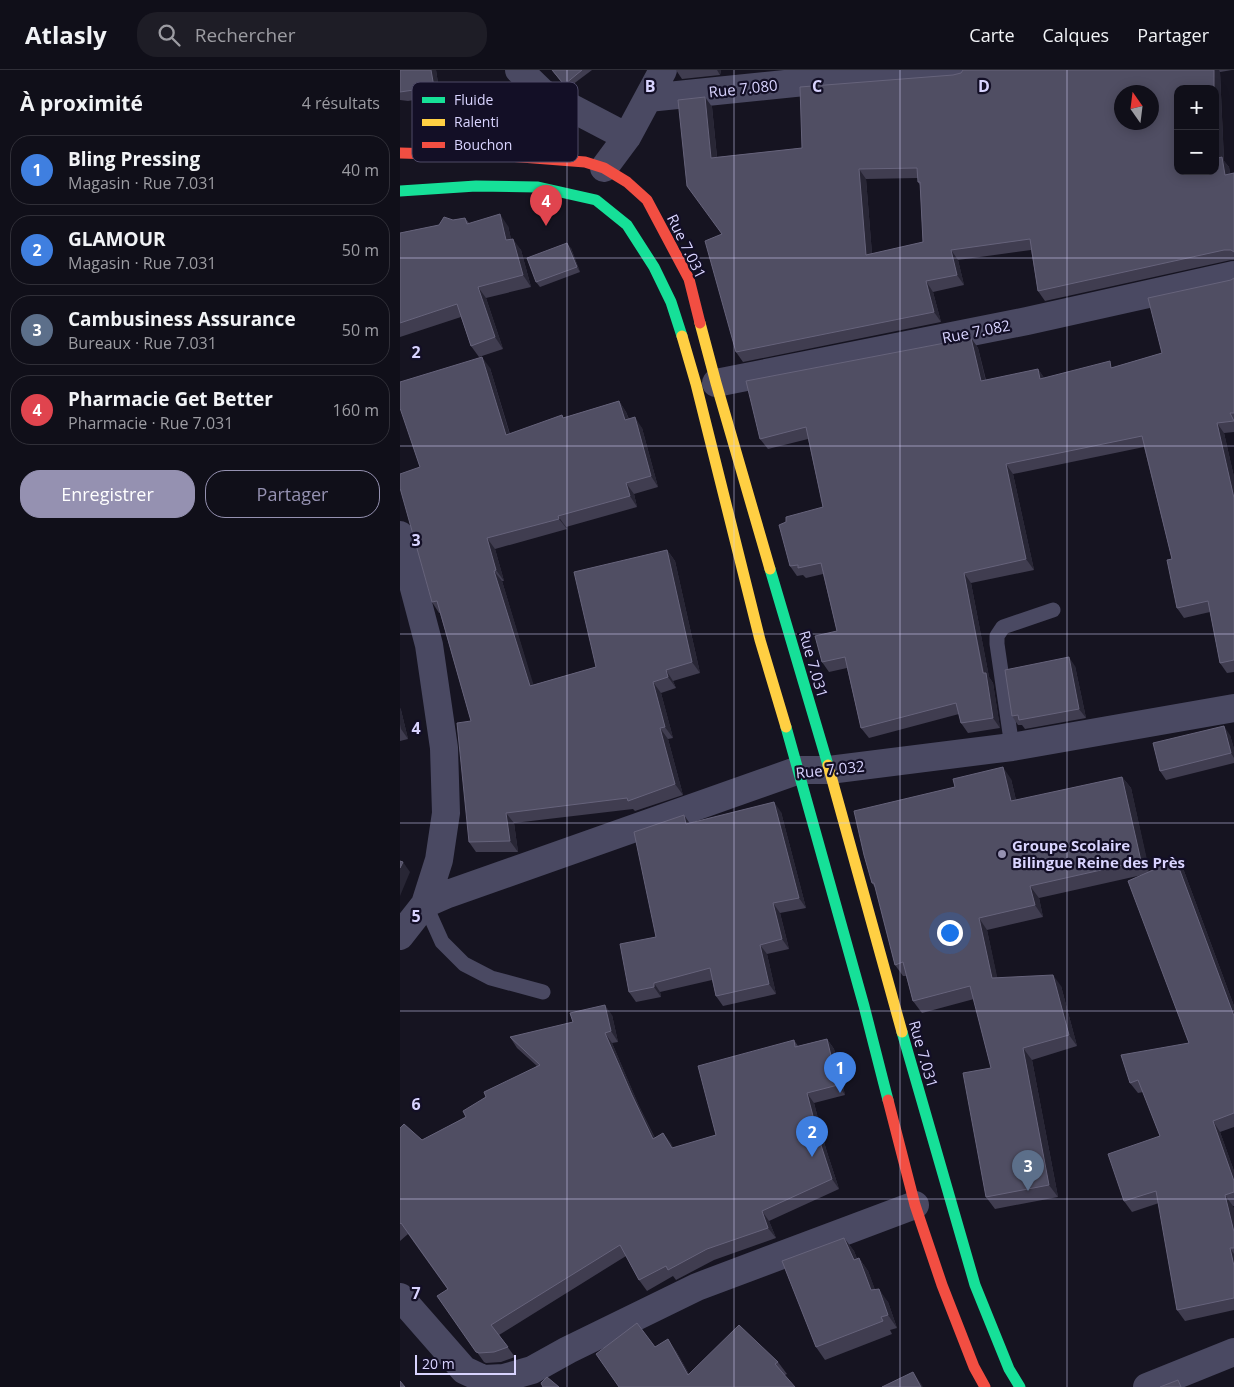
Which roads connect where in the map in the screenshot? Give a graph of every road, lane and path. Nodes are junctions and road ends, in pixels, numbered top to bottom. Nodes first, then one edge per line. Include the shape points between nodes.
1 (519, 70) edge
2 (663, 70) edge
3 (959, 70) edge
4 (532, 82) edge
5 (648, 98) junction
6 (578, 110) edge
7 (627, 136) junction
8 (578, 161) edge
9 (604, 168) junction
10 (400, 191) edge
11 (1234, 276) edge
12 (716, 383) junction
13 (400, 535) edge
14 (1053, 610) dead end
15 (1234, 708) edge
16 (1012, 747) junction
17 (799, 770) junction
18 (829, 770) junction
19 (425, 904) junction
20 (400, 936) edge
21 (543, 992) dead end
22 (916, 1205) junction
23 (400, 1297) edge
24 (1234, 1352) edge
25 (985, 1387) edge
26 (1020, 1387) edge
27 (1147, 1387) edge

1 - 4 street
2 - 5 street
3 - 5 street, Rue 7.080 via 853,77
5 - 7 street
6 - 7 street
7 - 9 street
8 - 9 main road, Rue 7.031
9 - 12 main road, Rue 7.031 via 647,200 689,279
10 - 17 main road via 476,186 538,187 596,200 627,225 654,267 671,302 696,384 760,640
11 - 12 street, Rue 7.082
12 - 18 main road, Rue 7.031
13 - 19 street via 430,645 444,748 446,814 439,860
14 - 16 lane via 1003,627 997,636
15 - 16 street, Rue 7.032
16 - 18 street, Rue 7.032
17 - 18 street, Rue 7.032
17 - 19 street, Rue 7.032
17 - 22 main road
18 - 26 main road, Rue 7.031 via 976,1285 1008,1369
19 - 20 street, Rue 7.032
19 - 21 lane via 442,942 464,964 491,978
22 - 23 street via 697,1287 532,1370 504,1378 483,1379 464,1370
22 - 25 main road via 942,1285 974,1368
24 - 27 street

